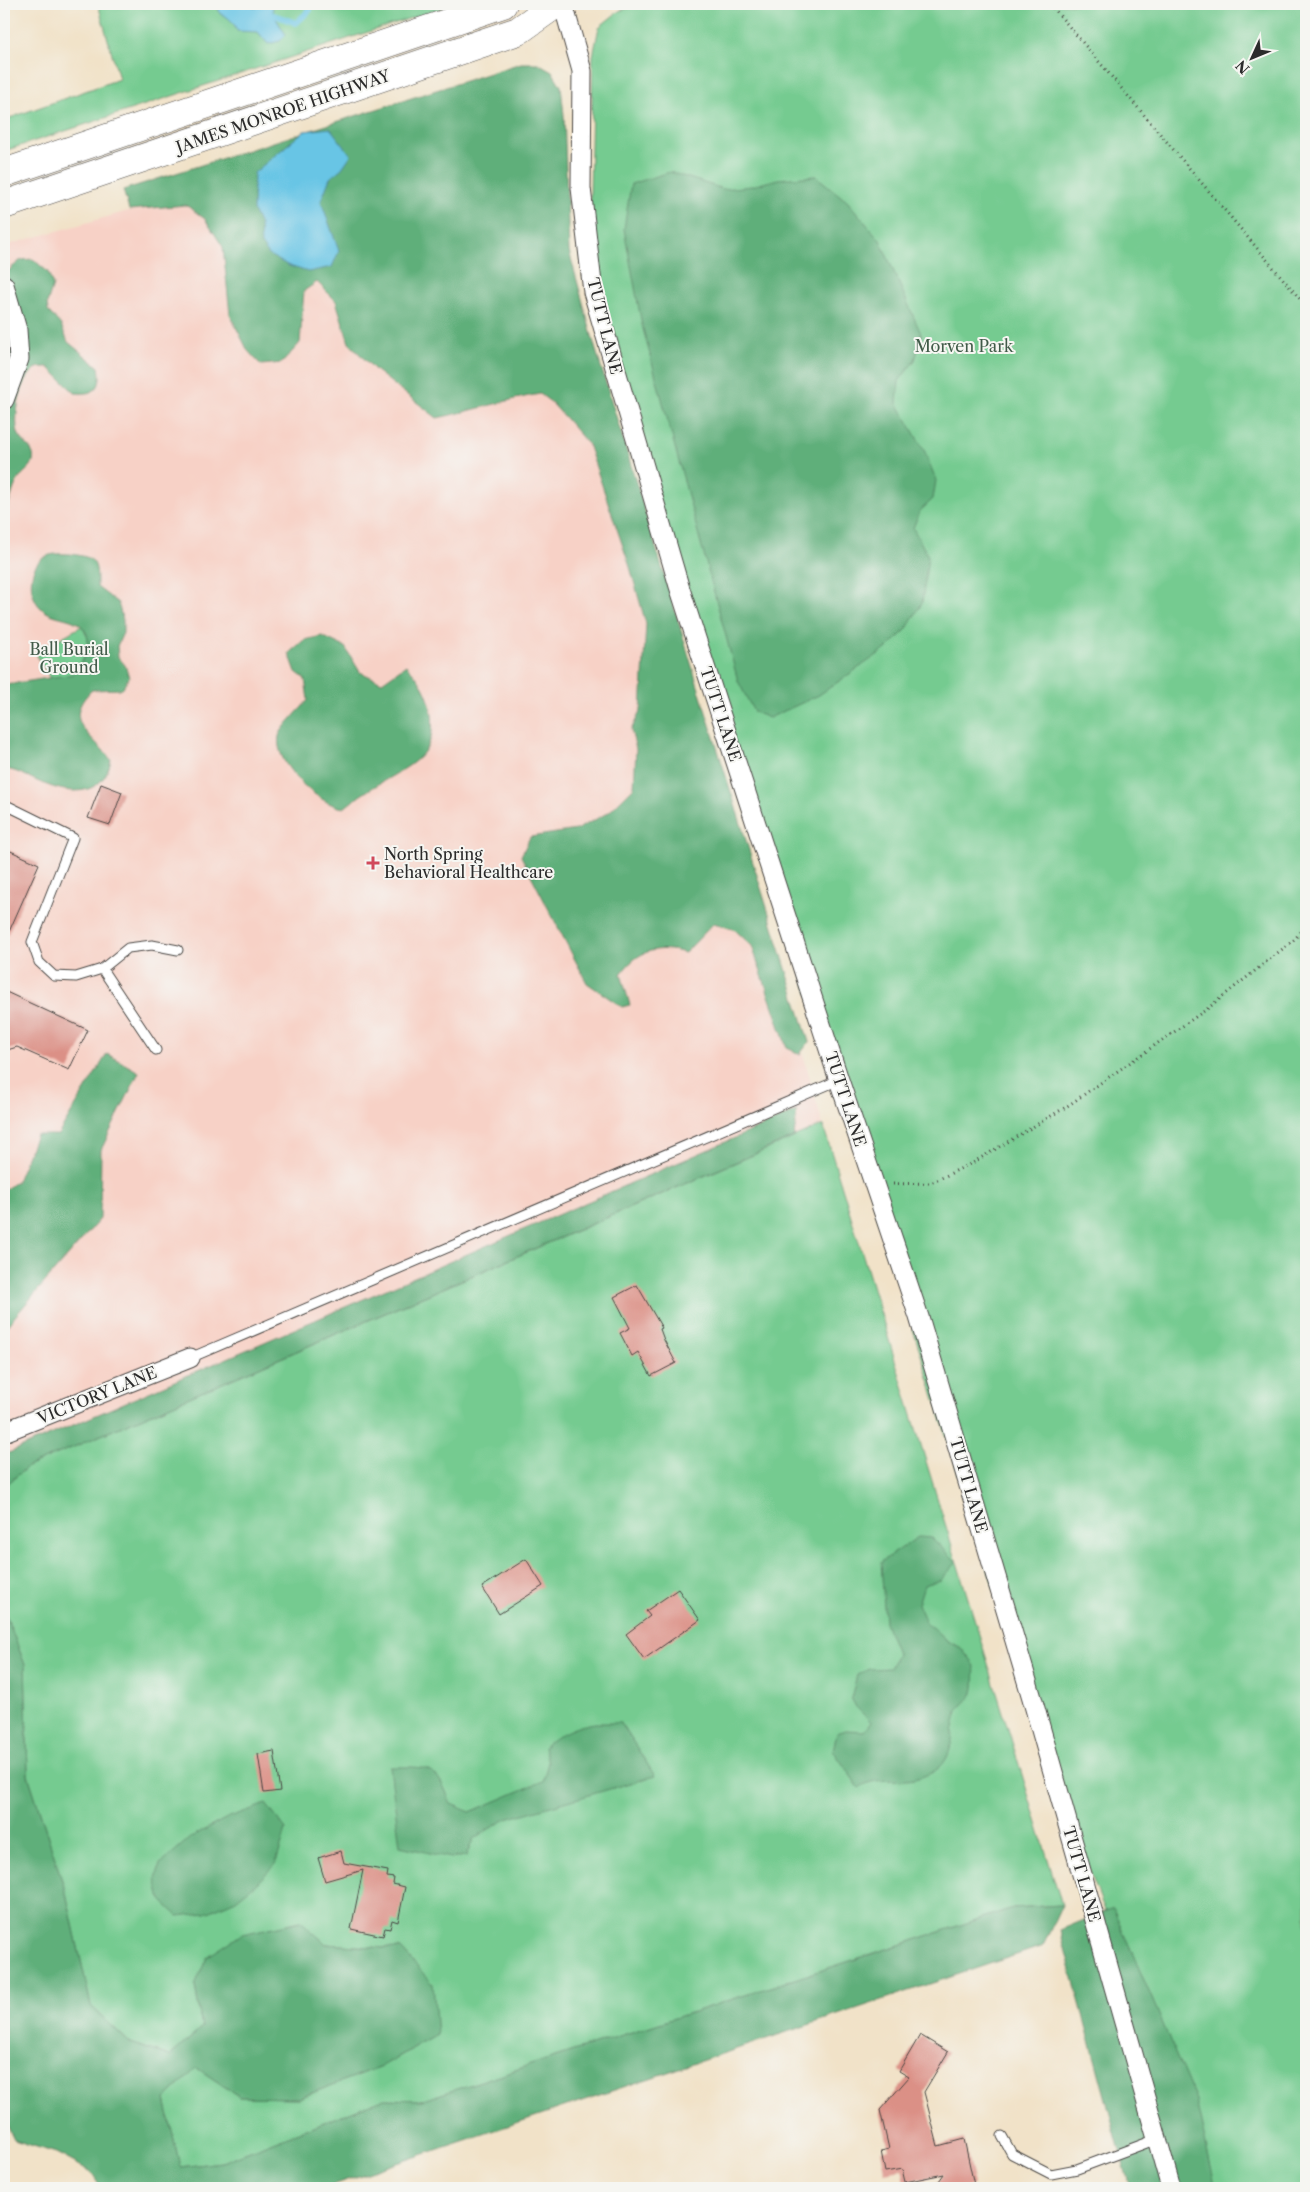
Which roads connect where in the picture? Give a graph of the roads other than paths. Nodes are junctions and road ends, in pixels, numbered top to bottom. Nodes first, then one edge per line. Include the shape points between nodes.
1 (503, 4) edge
2 (556, 4) edge
3 (563, 4) edge
4 (4, 173) edge
5 (4, 205) edge
6 (4, 285) edge
7 (4, 400) edge
8 (4, 804) edge
9 (178, 950) dead end
10 (102, 968) junction
11 (156, 1050) dead end
12 (839, 1080) junction
13 (190, 1358) joint
14 (4, 1432) edge
15 (1002, 2136) dead end
16 (1158, 2138) junction
17 (1171, 2188) edge

1 - 4 highway, JAMES MONROE HIGHWAY
2 - 5 highway, JAMES MONROE HIGHWAY via 518,31
3 - 12 street, TUTT LANE via 582,71 581,188 593,292 679,586
6 - 7 street via 17,330 19,359
8 - 10 lane via 73,838 32,942 39,962 54,976 76,977
9 - 10 lane via 152,945 128,948
10 - 11 lane
12 - 13 lane
12 - 16 street, TUTT LANE via 919,1317
13 - 14 street, VICTORY LANE
15 - 16 lane via 1012,2154 1051,2174 1077,2169
16 - 17 street, TUTT LANE

